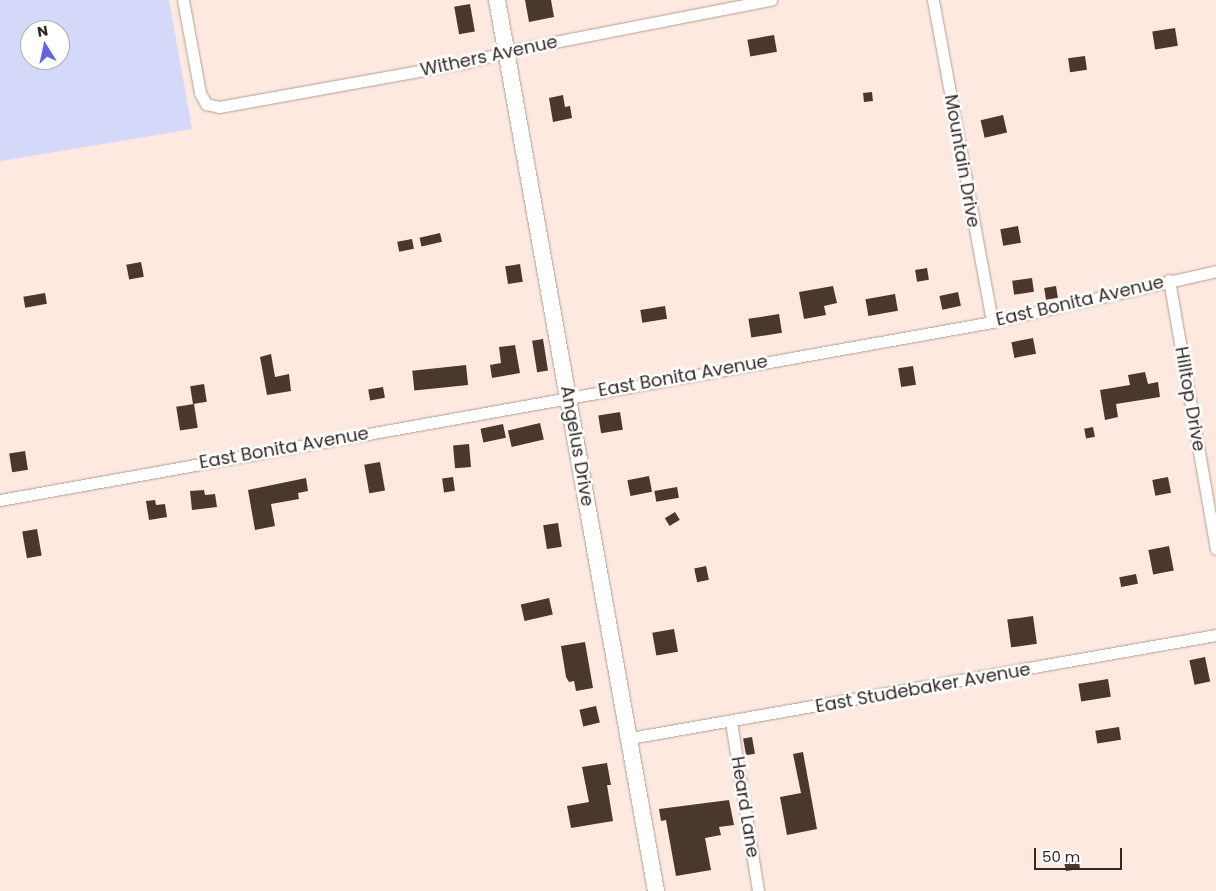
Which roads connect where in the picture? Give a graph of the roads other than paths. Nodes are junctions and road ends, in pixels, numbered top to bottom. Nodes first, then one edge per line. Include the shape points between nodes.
1 (183, 0) edge
2 (497, 0) edge
3 (770, 0) edge
4 (933, 0) edge
5 (506, 52) junction
6 (1216, 271) edge
7 (1169, 280) junction
8 (992, 322) junction
9 (568, 396) junction
10 (0, 500) edge
11 (1216, 549) edge
12 (1216, 635) edge
13 (731, 722) junction
14 (630, 738) junction
15 (656, 891) edge
16 (758, 891) edge

1 - 5 street, Withers Avenue via 200,93 206,104 220,107 464,63
2 - 5 street, Angelus Drive
3 - 5 street, Withers Avenue
4 - 8 street, Mountain Drive
5 - 9 street, Angelus Drive
6 - 7 street, East Bonita Avenue
7 - 8 street, East Bonita Avenue
7 - 11 street, Hilltop Drive
8 - 9 street, East Bonita Avenue
9 - 10 street, East Bonita Avenue
9 - 14 street, Angelus Drive
12 - 13 street, East Studebaker Avenue
13 - 14 street, East Studebaker Avenue
13 - 16 street, Heard Lane
14 - 15 street, Angelus Drive

